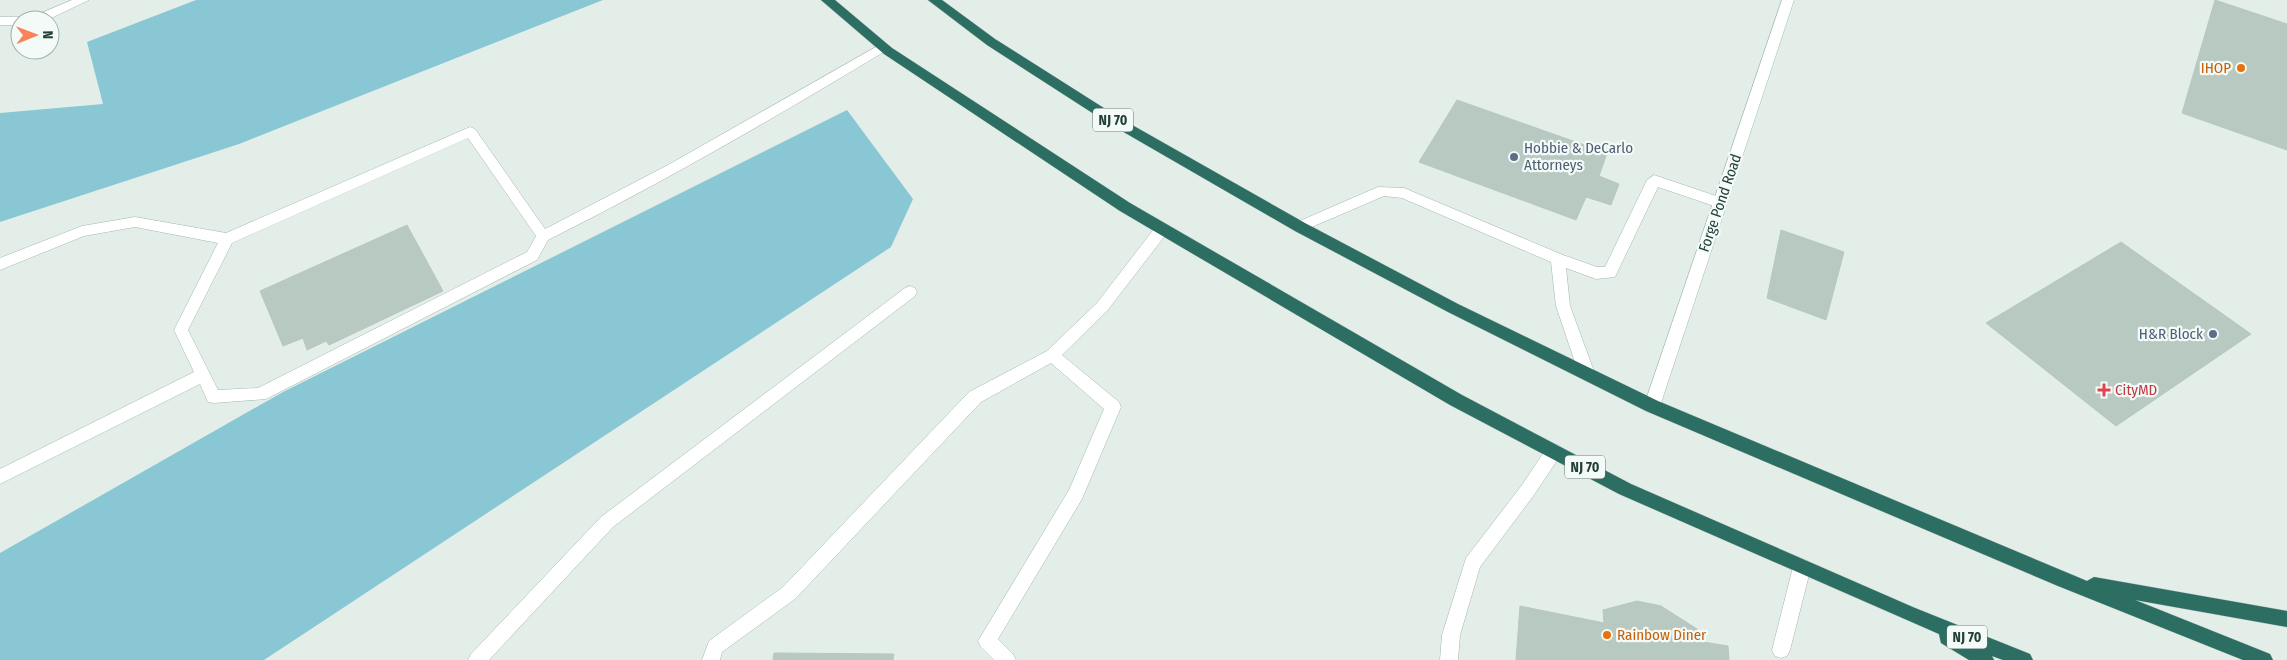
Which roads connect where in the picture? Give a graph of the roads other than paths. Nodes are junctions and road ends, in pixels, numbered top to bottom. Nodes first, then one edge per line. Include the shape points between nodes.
1 (83, 0) edge
2 (827, 0) edge
3 (934, 0) edge
4 (1788, 0) edge
5 (60, 10) edge
6 (883, 47) junction
7 (1720, 203) junction
8 (1300, 227) junction
9 (1162, 229) junction
10 (543, 236) junction
11 (227, 239) junction
12 (1558, 259) junction
13 (0, 264) edge
14 (910, 292) dead end
15 (1052, 355) junction
16 (1587, 374) junction
17 (203, 375) junction
18 (1652, 406) junction
19 (1554, 450) junction
20 (0, 478) edge
21 (1802, 566) junction
22 (2064, 580) junction
23 (1909, 614) junction
24 (2287, 619) edge
25 (1780, 650) dead end
26 (477, 660) edge
27 (711, 660) edge
28 (1007, 660) edge
29 (1449, 660) edge
30 (1986, 660) edge
31 (2024, 660) edge
32 (2264, 660) edge

1 - 5 street
2 - 6 highway, NJ 70
3 - 8 highway, NJ 70 via 991,42 1113,120
4 - 7 street, Forge Pond Road
6 - 9 highway, NJ 70
6 - 10 street via 624,196
7 - 12 street via 1654,180 1610,273 1596,273
7 - 18 street, Forge Pond Road
8 - 12 street via 1383,191 1404,193
8 - 16 highway, NJ 70
9 - 15 street via 1102,307
9 - 19 highway, NJ 70 via 1456,400
10 - 11 street via 470,132
10 - 17 street via 532,256 260,394 214,397
11 - 13 street via 135,222 82,231
11 - 17 street via 181,330
12 - 16 street via 1563,306
14 - 26 street via 607,522
15 - 27 street via 975,397 789,593 715,647
15 - 28 street via 1113,407 1076,494 987,641
16 - 18 highway, NJ 70
17 - 20 street
18 - 22 highway, NJ 70
19 - 21 highway, NJ 70 via 1625,489
19 - 29 street via 1472,563 1451,635
21 - 23 highway, NJ 70
21 - 25 street
22 - 24 highway
22 - 32 highway, NJ 70
23 - 30 highway
23 - 31 highway, NJ 70

